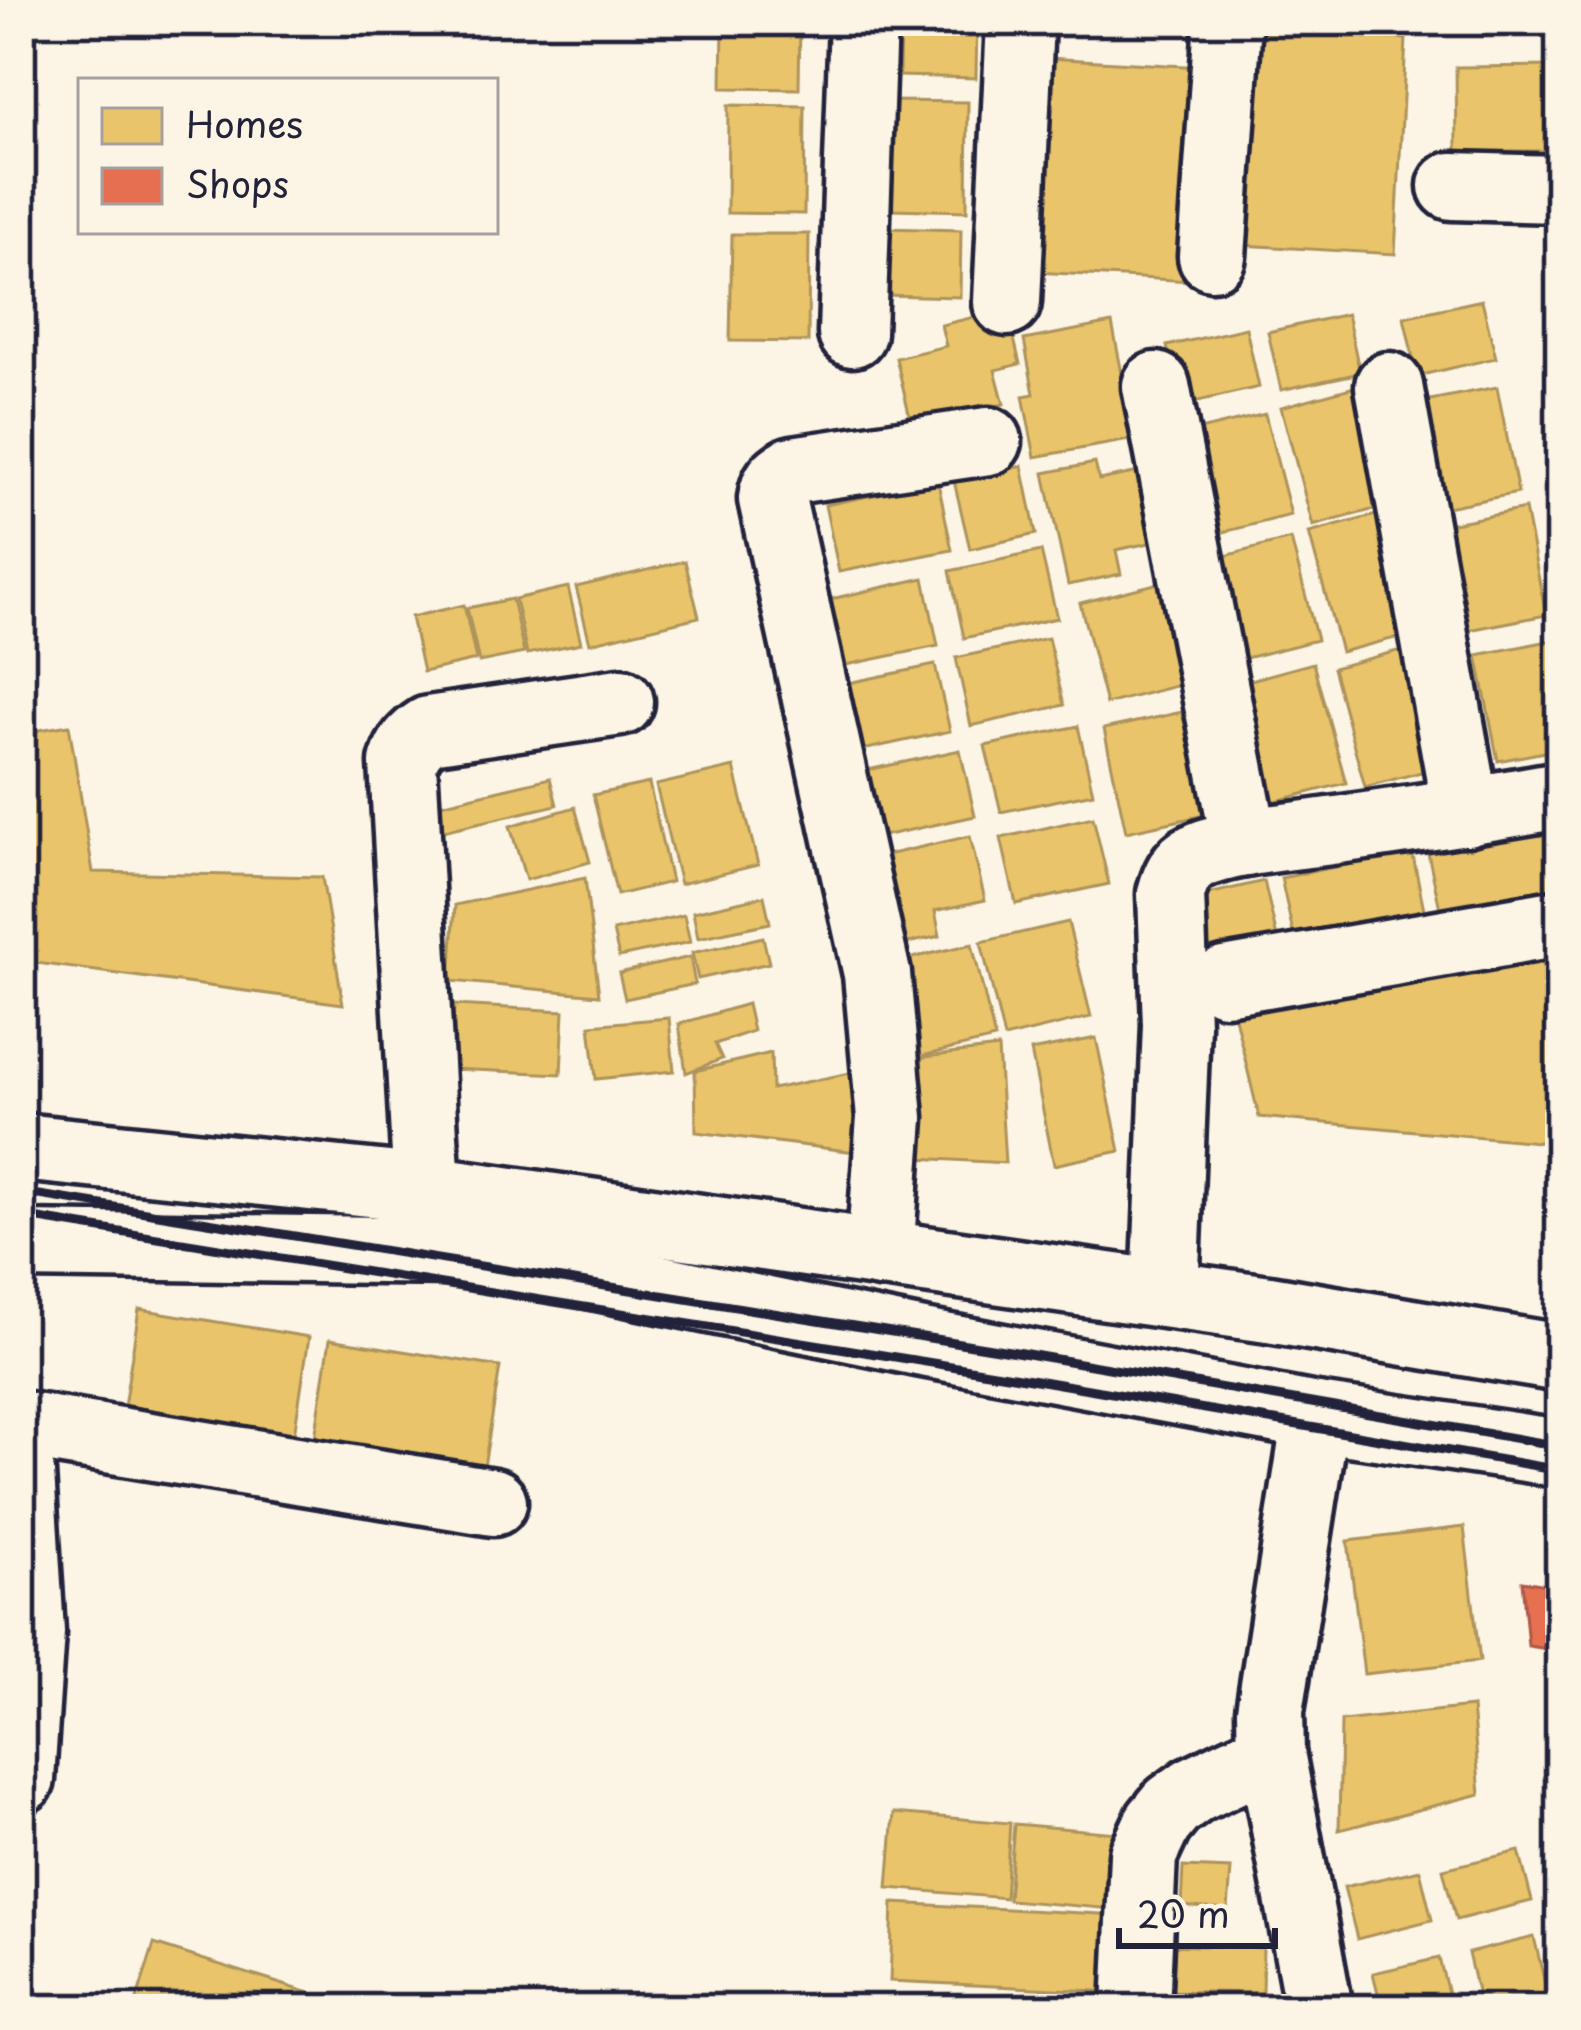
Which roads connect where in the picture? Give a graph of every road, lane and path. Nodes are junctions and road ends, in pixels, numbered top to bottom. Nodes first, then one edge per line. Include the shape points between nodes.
1 (862, 21) edge
2 (1020, 21) edge
3 (1228, 21) edge
4 (1452, 185) dead end
5 (1560, 189) edge
6 (1213, 256) dead end
7 (1007, 302) dead end
8 (852, 333) dead end
9 (1156, 386) dead end
10 (1389, 386) dead end
11 (988, 441) dead end
12 (620, 702) dead end
13 (1560, 795) edge
14 (1466, 812) junction
15 (1245, 843) junction
16 (1560, 923) edge
17 (1225, 981) dead end
18 (21, 1147) edge
19 (428, 1189) junction
20 (21, 1245) edge
21 (880, 1254) junction
22 (1165, 1294) junction
23 (1560, 1358) edge
24 (1316, 1417) junction
25 (21, 1425) edge
26 (1560, 1454) edge
27 (21, 1472) edge
28 (493, 1502) dead end
29 (26, 1631) edge
30 (1271, 1753) junction
31 (21, 1779) edge
32 (1136, 2009) edge
33 (1318, 2009) edge

1 - 8 street
2 - 7 street
3 - 6 street
4 - 5 street
9 - 15 street
10 - 14 street
11 - 21 street via 793,470 773,489 877,974 890,1118
12 - 19 street via 429,730 407,750
13 - 14 street
14 - 15 street
15 - 22 street via 1195,857 1171,894 1176,1025
16 - 17 street
18 - 19 street
19 - 21 street
20 - 24 street via 452,1251
21 - 22 street
22 - 23 street
24 - 26 street
24 - 30 street via 1270,1711
25 - 28 street
27 - 29 street
29 - 31 street
30 - 32 street via 1194,1790 1159,1823 1143,1855
30 - 33 street

